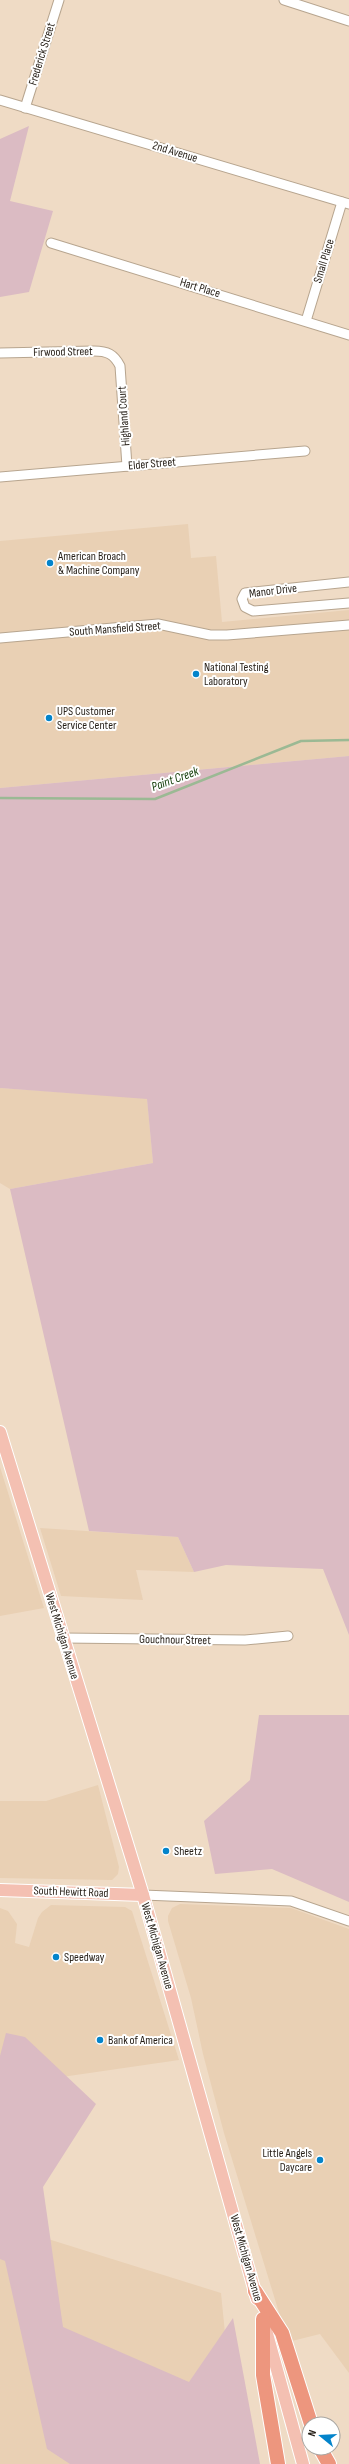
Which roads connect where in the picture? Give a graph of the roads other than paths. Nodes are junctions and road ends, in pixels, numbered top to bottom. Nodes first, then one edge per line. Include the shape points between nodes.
1 (59, 0) edge
2 (285, 0) edge
3 (349, 21) edge
4 (0, 100) edge
5 (25, 108) junction
6 (346, 203) edge
7 (51, 243) dead end
8 (306, 321) junction
9 (349, 335) edge
10 (0, 352) edge
11 (120, 366) joint
12 (305, 451) dead end
13 (127, 466) junction
14 (0, 477) edge
15 (349, 582) edge
16 (349, 603) edge
17 (349, 625) edge
18 (0, 638) edge
19 (0, 1432) edge
20 (288, 1636) dead end
21 (63, 1638) junction
22 (0, 1890) edge
23 (143, 1895) junction
24 (349, 1921) edge
25 (255, 2291) junction
26 (262, 2319) junction
27 (308, 2416) edge
28 (278, 2464) edge
29 (303, 2464) edge

1 - 5 street, Frederick Street
2 - 3 street
4 - 5 street, 2nd Avenue
5 - 6 street, 2nd Avenue
6 - 8 street, Small Place
7 - 8 street, Hart Place
8 - 9 street, Hart Place
10 - 11 street, Firwood Street via 104,351 116,358
11 - 13 street, Highland Court
12 - 13 street, Elder Street
13 - 14 street, Elder Street
15 - 16 street, Manor Drive via 245,593 242,599 245,607 253,611
17 - 18 street, South Mansfield Street via 210,635 158,624
19 - 21 main road, West Michigan Avenue
20 - 21 street, Gouchnour Street via 245,1640
21 - 23 main road, West Michigan Avenue
22 - 23 main road, South Hewitt Road
23 - 24 street via 291,1901
23 - 25 main road, West Michigan Avenue
25 - 26 main road, West Michigan Avenue
25 - 27 highway via 282,2333
26 - 28 highway via 263,2375
26 - 29 main road, West Michigan Avenue

